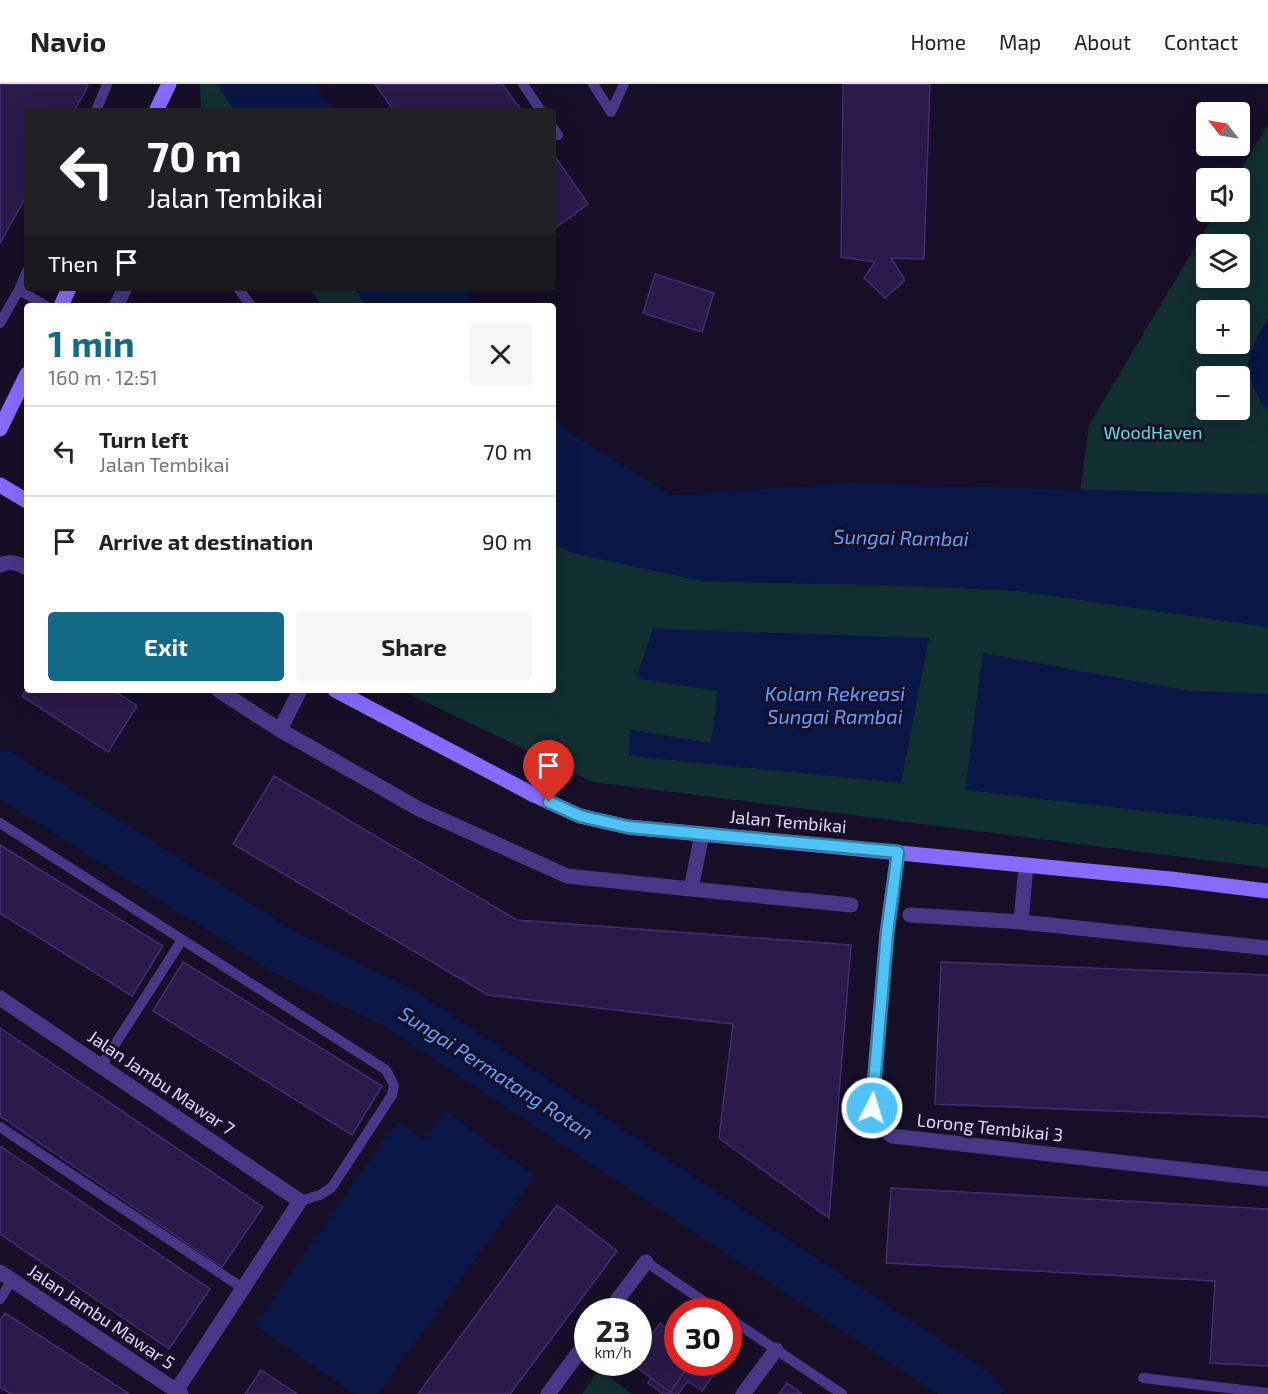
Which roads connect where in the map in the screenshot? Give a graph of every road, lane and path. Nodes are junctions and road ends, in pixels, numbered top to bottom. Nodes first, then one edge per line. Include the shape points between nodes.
1 (107, 84) edge
2 (169, 84) edge
3 (523, 84) edge
4 (593, 84) edge
5 (624, 84) edge
6 (97, 108) edge
7 (157, 108) edge
8 (539, 108) edge
9 (24, 278) edge
10 (19, 290) junction
11 (41, 303) edge
12 (0, 323) edge
13 (24, 380) edge
14 (0, 429) edge
15 (0, 485) edge
16 (24, 499) edge
17 (0, 565) edge
18 (24, 566) edge
19 (223, 693) edge
20 (298, 693) edge
21 (340, 693) edge
22 (280, 730) junction
23 (0, 823) edge
24 (702, 834) junction
25 (898, 852) junction
26 (1026, 865) junction
27 (691, 889) junction
28 (1268, 891) edge
29 (851, 905) dead end
30 (910, 915) dead end
31 (1020, 922) junction
32 (182, 940) junction
33 (1268, 948) edge
34 (0, 998) edge
35 (101, 1066) junction
36 (0, 1127) edge
37 (1268, 1179) edge
38 (300, 1202) junction
39 (645, 1263) joint
40 (6, 1276) edge
41 (244, 1289) junction
42 (619, 1298) edge
43 (698, 1298) edge
44 (0, 1299) edge
45 (742, 1327) edge
46 (776, 1350) junction
47 (574, 1359) edge
48 (1143, 1378) dead end
49 (179, 1392) edge
50 (1268, 1393) edge
51 (548, 1394) edge
52 (743, 1394) edge
53 (842, 1394) edge

1 - 6 lane
2 - 7 street
3 - 8 lane
4 - 5 lane via 611,112
9 - 10 lane
10 - 11 lane
10 - 12 lane
13 - 14 street
15 - 16 street
17 - 18 street via 8,561
19 - 22 street
20 - 22 street
21 - 24 street, Jalan Tembikai via 580,816 628,827
22 - 27 street via 419,809 567,876
23 - 32 lane
24 - 25 street, Jalan Tembikai
24 - 27 street
25 - 26 street, Jalan Tembikai
25 - 37 street, Lorong Tembikai 3 via 872,1108 877,1124 892,1136
26 - 28 street, Jalan Tembikai
26 - 31 street
27 - 29 street
30 - 31 street
31 - 33 street
32 - 35 lane
32 - 38 lane via 386,1070 394,1085 392,1095 332,1187
34 - 35 street, Jalan Jambu Mawar 7
35 - 38 street, Jalan Jambu Mawar 7
36 - 41 lane
38 - 41 street
39 - 42 street
39 - 43 lane
40 - 44 lane
40 - 49 street, Jalan Jambu Mawar 5
41 - 49 street
45 - 46 lane
46 - 52 street
46 - 53 lane
47 - 51 street
48 - 50 lane

